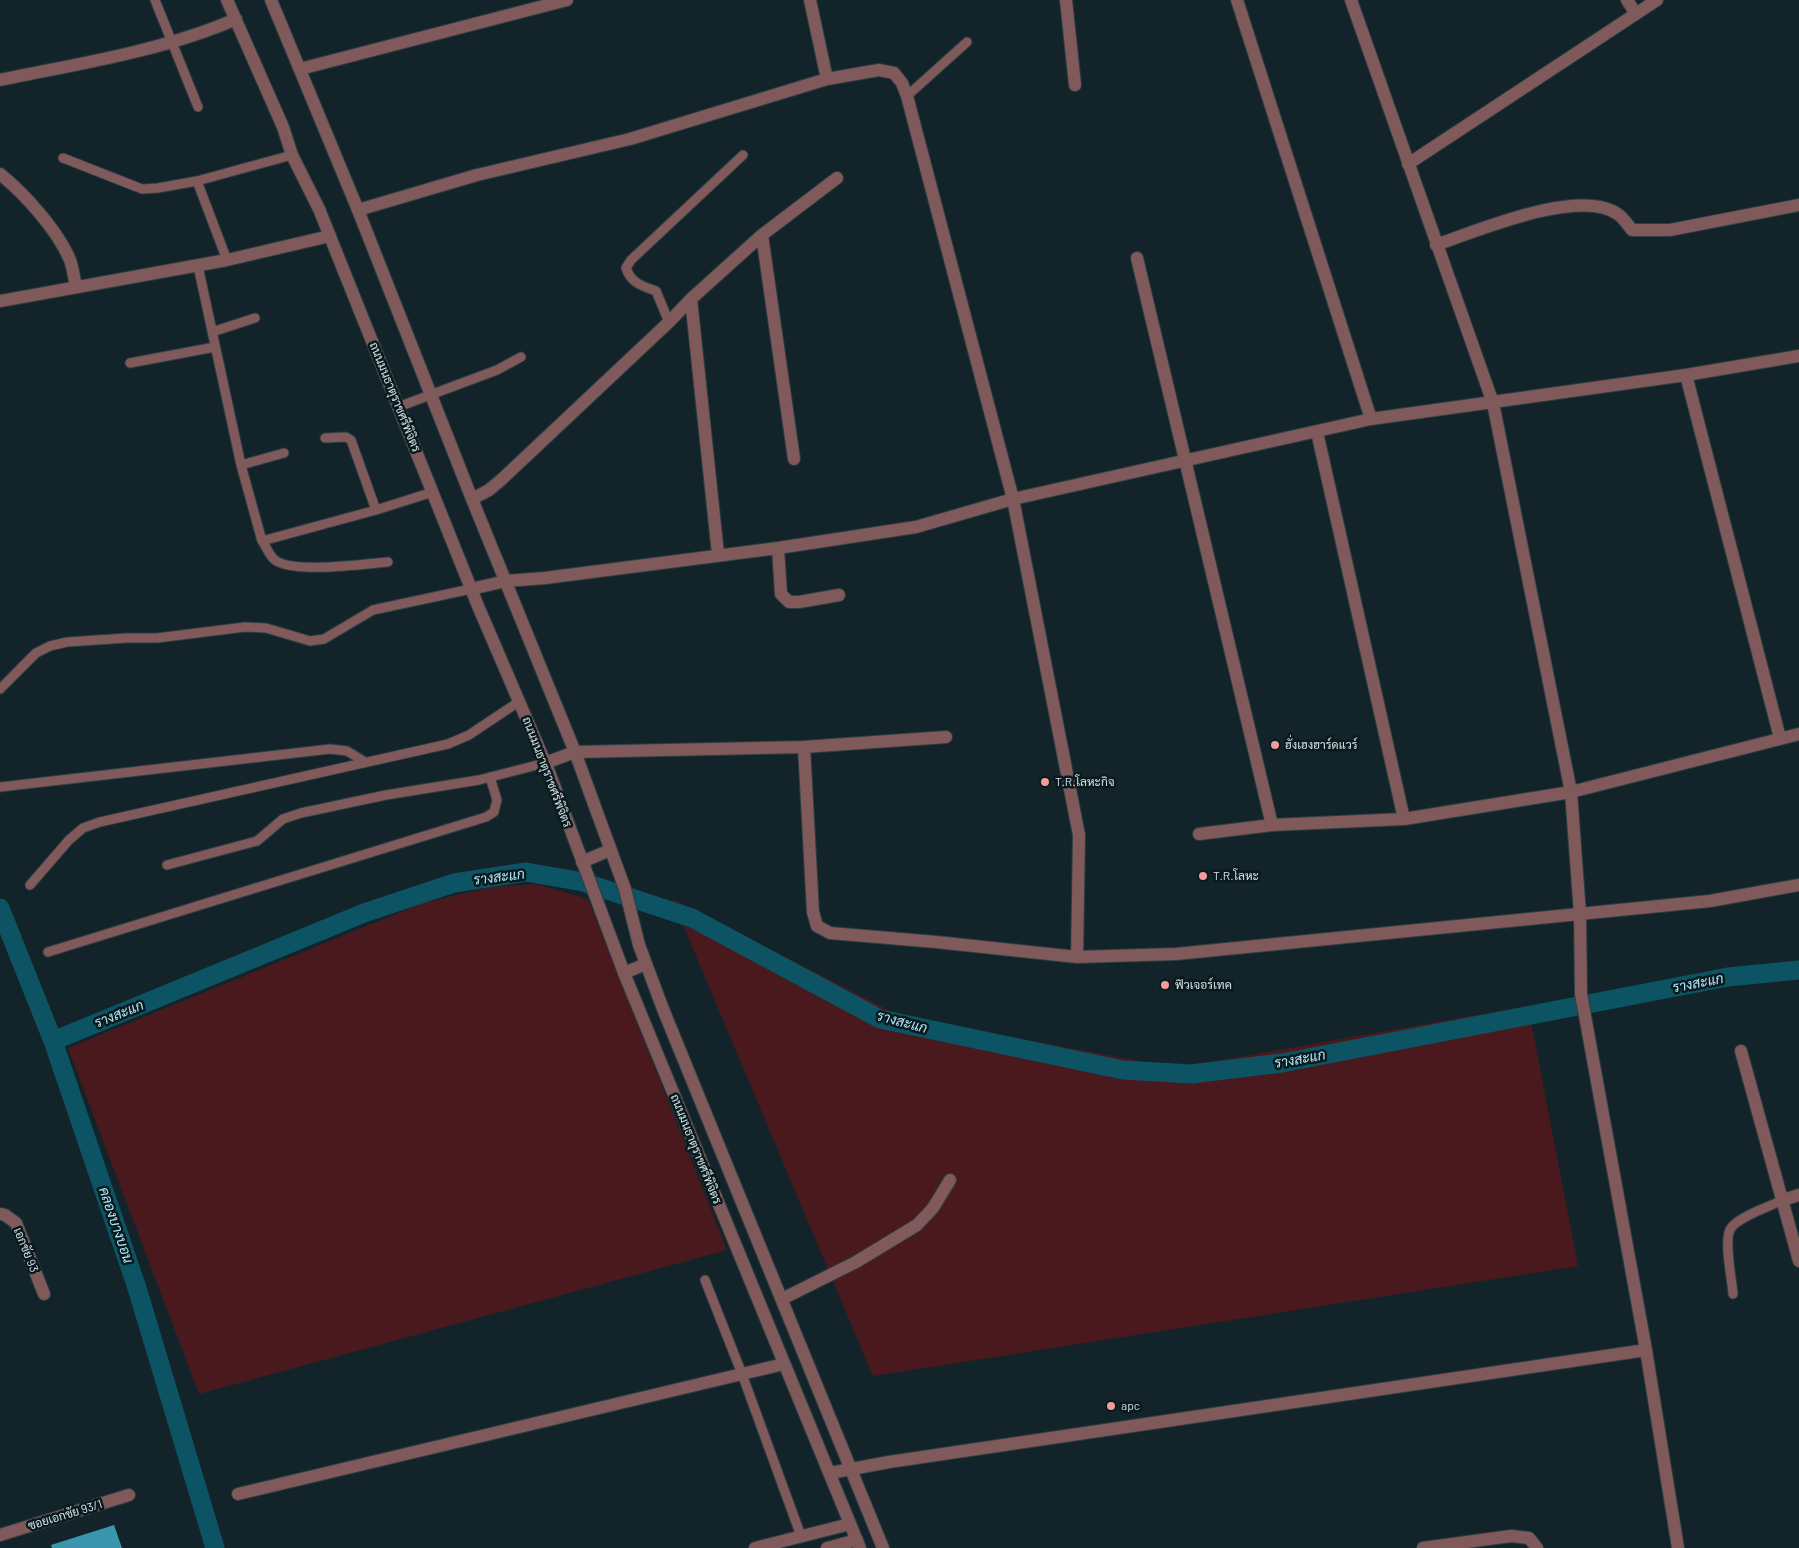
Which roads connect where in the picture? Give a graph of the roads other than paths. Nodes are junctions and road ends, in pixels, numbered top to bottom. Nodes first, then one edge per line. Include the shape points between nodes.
1 (155, 0) edge
2 (228, 0) edge
3 (271, 0) edge
4 (566, 0) edge
5 (810, 0) edge
6 (1066, 0) edge
7 (1237, 0) edge
8 (1351, 0) edge
9 (1627, 0) edge
10 (1657, 0) edge
11 (1636, 14) junction
12 (236, 19) junction
13 (172, 42) junction
14 (967, 42) dead end
15 (300, 69) junction
16 (827, 79) junction
17 (0, 80) edge
18 (1075, 85) dead end
19 (907, 96) junction
20 (198, 107) dead end
21 (743, 154) dead end
22 (292, 155) junction
23 (63, 158) dead end
24 (1408, 164) junction
25 (0, 174) edge
26 (837, 178) dead end
27 (197, 181) junction
28 (1799, 204) edge
29 (358, 210) junction
30 (762, 235) junction
31 (330, 236) junction
32 (1436, 245) junction
33 (1137, 258) dead end
34 (227, 260) junction
35 (198, 266) junction
36 (76, 287) junction
37 (691, 299) junction
38 (0, 301) edge
39 (255, 318) dead end
40 (669, 322) junction
41 (212, 332) junction
42 (215, 348) junction
43 (521, 356) dead end
44 (1799, 356) edge
45 (130, 363) dead end
46 (1686, 375) junction
47 (430, 394) junction
48 (1494, 403) junction
49 (398, 407) junction
50 (1371, 419) junction
51 (1317, 432) junction
52 (326, 438) dead end
53 (284, 453) dead end
54 (794, 459) dead end
55 (1186, 459) junction
56 (241, 465) junction
57 (433, 492) junction
58 (472, 499) junction
59 (1013, 499) junction
60 (376, 510) junction
61 (262, 541) junction
62 (778, 548) junction
63 (718, 554) junction
64 (388, 562) dead end
65 (506, 581) junction
66 (471, 589) junction
67 (839, 595) dead end
68 (0, 689) edge
69 (520, 701) junction
70 (1799, 734) edge
71 (946, 737) dead end
72 (1780, 738) junction
73 (804, 747) junction
74 (575, 752) junction
75 (365, 762) junction
76 (545, 763) junction
77 (490, 777) junction
78 (0, 787) edge
79 (1572, 792) junction
80 (1404, 820) junction
81 (1272, 825) junction
82 (1199, 834) dead end
83 (610, 850) junction
84 (582, 862) junction
85 (166, 865) dead end
86 (30, 885) dead end
87 (1799, 885) edge
88 (1580, 914) junction
89 (48, 952) dead end
90 (1077, 957) junction
91 (646, 964) junction
92 (624, 973) junction
93 (1741, 1051) dead end
94 (950, 1180) dead end
95 (1799, 1195) edge
96 (1783, 1200) junction
97 (0, 1214) edge
98 (1799, 1260) edge
99 (705, 1280) dead end
100 (44, 1294) dead end
101 (1734, 1294) dead end
102 (782, 1299) junction
103 (1646, 1350) junction
104 (784, 1364) junction
105 (742, 1374) junction
106 (852, 1468) junction
107 (830, 1473) junction
108 (238, 1494) dead end
109 (130, 1495) dead end
110 (850, 1524) junction
111 (0, 1534) edge
112 (801, 1536) junction
113 (858, 1544) edge
114 (755, 1548) edge
115 (827, 1548) edge
116 (883, 1548) edge
117 (1423, 1548) edge
118 (1537, 1548) edge
119 (1678, 1548) edge

1 - 13 lane
2 - 12 street, ถนนมนธาตุราชศรีพิจิตร
3 - 15 street, ถนนมนธาตุราชศรีพิจิตร
4 - 15 street
5 - 16 street
6 - 18 street
7 - 50 street
8 - 24 street
9 - 11 street
10 - 11 street
11 - 24 street
12 - 13 street
12 - 22 street, ถนนมนธาตุราชศรีพิจิตร
13 - 17 street
13 - 20 lane
14 - 19 lane
15 - 29 street, ถนนมนธาตุราชศรีพิจิตร
16 - 19 street via 879,70 894,73
16 - 29 street via 630,139 477,175
19 - 59 street
21 - 40 lane via 626,268 638,285 656,291
22 - 27 lane
22 - 31 street, ถนนมนธาตุราชศรีพิจิตร
23 - 27 lane via 142,189
24 - 32 street
25 - 36 street via 23,194 62,246 70,261
26 - 30 street
27 - 34 lane
28 - 32 street via 1670,230 1647,231 1632,230 1618,215 1601,208 1582,205 1546,209
29 - 47 street, ถนนมนธาตุราชศรีพิจิตร
30 - 37 street
30 - 54 street
31 - 34 street
31 - 49 street, ถนนมนธาตุราชศรีพิจิตร
32 - 48 street
33 - 55 street
34 - 35 street
35 - 36 street
35 - 41 lane
36 - 38 street
37 - 40 street
37 - 63 street
39 - 41 lane
40 - 58 street via 501,480
41 - 42 lane
42 - 45 lane
42 - 56 lane
43 - 47 lane via 497,370
44 - 46 street
46 - 48 street
46 - 72 street
47 - 49 lane
47 - 58 street, ถนนมนธาตุราชศรีพิจิตร
48 - 50 street
48 - 79 street
49 - 57 street, ถนนมนธาตุราชศรีพิจิตร
50 - 51 street
51 - 55 street
51 - 80 street
52 - 60 lane via 346,437 351,440
53 - 56 lane
55 - 59 street
55 - 81 street
56 - 61 lane
57 - 60 lane
57 - 66 street, ถนนมนธาตุราชศรีพิจิตร
58 - 65 street, ถนนมนธาตุราชศรีพิจิตร
59 - 62 street via 916,527
59 - 90 street via 1079,835
60 - 61 lane
61 - 64 lane via 274,560 286,565 307,568
62 - 63 street
62 - 67 street via 781,594 789,602
63 - 65 street
65 - 66 street
65 - 74 street, ถนนมนธาตุราชศรีพิจิตร
66 - 68 lane via 373,610 324,639 310,641 266,628 245,627 157,638 67,642 36,653
66 - 69 street, ถนนมนธาตุราชศรีพิจิตร
69 - 75 lane via 469,735 448,744
69 - 76 street, ถนนมนธาตุราชศรีพิจิตร
70 - 72 street
71 - 73 street
72 - 79 street
73 - 74 street
73 - 90 street via 813,912 817,926 830,933
74 - 76 street
74 - 83 street, ถนนมนธาตุราชศรีพิจิตร
75 - 78 lane via 347,751 323,749
75 - 86 lane via 83,828
76 - 77 lane
76 - 84 street, ถนนมนธาตุราชศรีพิจิตร
77 - 85 lane via 302,813 283,819 257,841
77 - 89 lane via 497,800 494,812 486,817
79 - 80 street
79 - 88 street
80 - 81 street
81 - 82 street
83 - 84 street
83 - 91 street, ถนนมนธาตุราชศรีพิจิตร via 625,889
84 - 92 street, ถนนมนธาตุราชศรีพิจิตร
87 - 88 street via 1710,901
88 - 90 street via 1176,954
88 - 103 street via 1581,994
91 - 92 street
91 - 102 street, ถนนมนธาตุราชศรีพิจิตร
92 - 104 street, ถนนมนธาตุราชศรีพิจิตร
93 - 96 street
94 - 102 street via 933,1208 917,1225 856,1262
95 - 96 street
96 - 98 street
96 - 101 lane via 1731,1227 1728,1238
97 - 100 street, เอกชัย 93 via 16,1223
99 - 105 lane
102 - 106 street, ถนนมนธาตุราชศรีพิจิตร
103 - 106 street
103 - 119 street
104 - 105 street
104 - 107 street, ถนนมนธาตุราชศรีพิจิตร
105 - 108 street
105 - 112 lane
106 - 107 street
106 - 116 street, ถนนมนธาตุราชศรีพิจิตร
107 - 110 street, ถนนมนธาตุราชศรีพิจิตร
109 - 111 street, ซอยเอกชัย 93/1
110 - 112 street
110 - 113 street, ถนนมนธาตุราชศรีพิจิตร
112 - 114 street
113 - 115 street
117 - 118 street via 1511,1536 1529,1538

